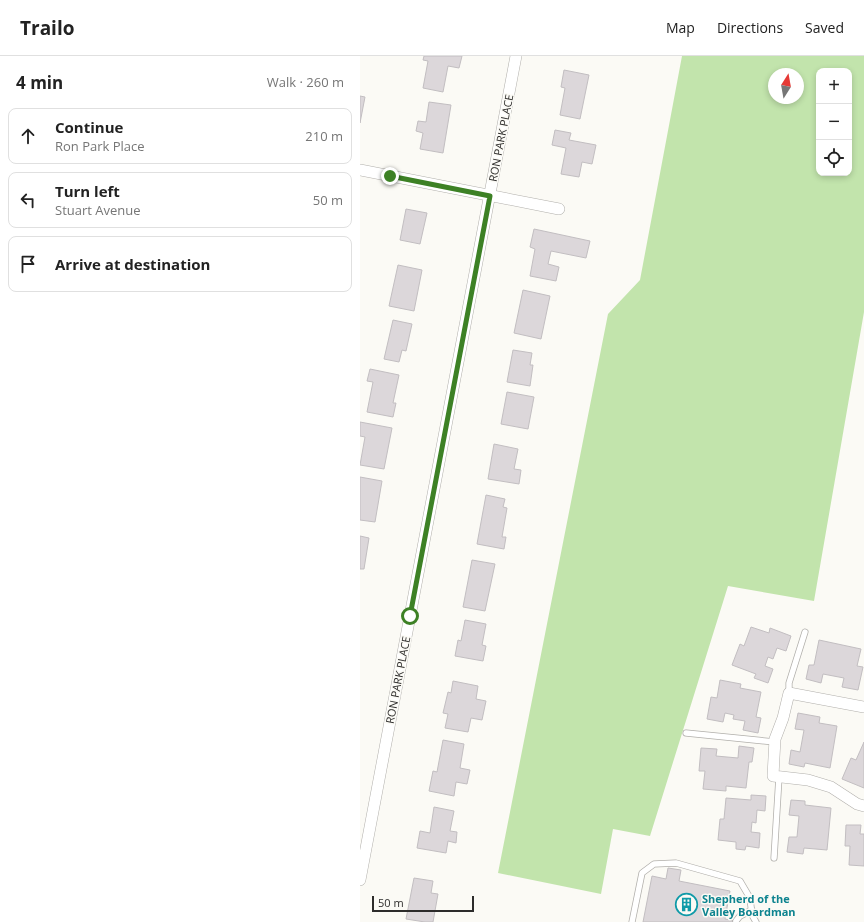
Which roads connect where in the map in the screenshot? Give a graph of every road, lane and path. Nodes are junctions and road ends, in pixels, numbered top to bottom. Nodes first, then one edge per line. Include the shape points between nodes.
1 (516, 56) edge
2 (360, 170) edge
3 (490, 196) junction
4 (559, 209) dead end
5 (805, 632) dead end
6 (789, 693) junction
7 (864, 707) edge
8 (686, 733) dead end
9 (775, 742) junction
10 (779, 777) junction
11 (864, 806) edge
12 (774, 858) dead end
13 (360, 880) edge
14 (752, 910) junction
15 (736, 921) edge
16 (632, 922) edge
17 (756, 922) edge

1 - 3 street, RON PARK PLACE
2 - 3 street
3 - 4 street
3 - 13 street, RON PARK PLACE
5 - 6 lane via 789,683
6 - 7 street
6 - 9 street
8 - 9 lane
9 - 10 street via 773,776
10 - 11 street via 808,780 831,787
10 - 12 lane
14 - 15 lane
14 - 16 lane via 750,898 740,881 676,864 654,864 642,873
14 - 17 lane

